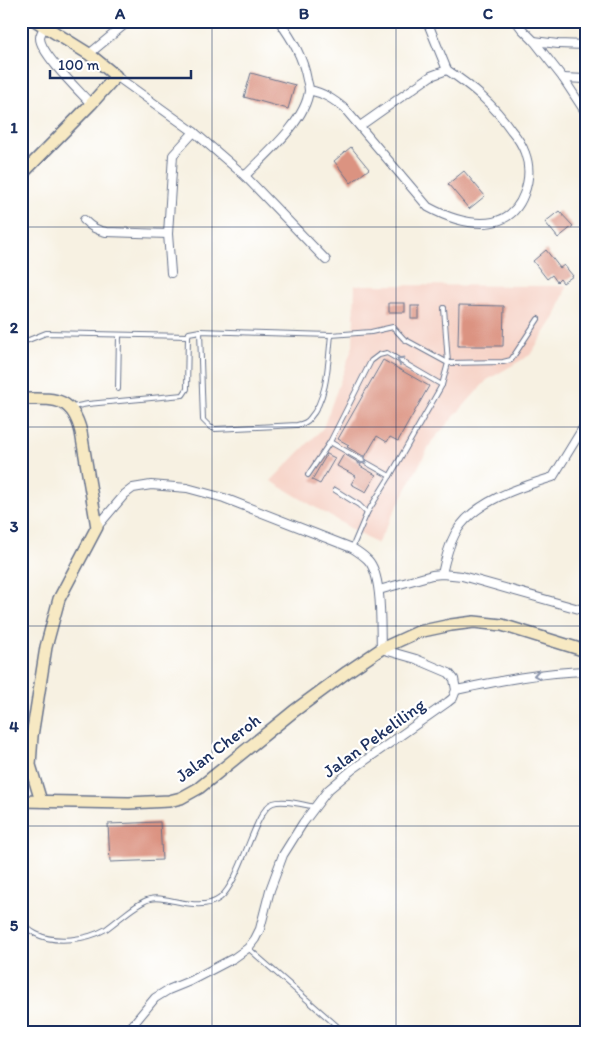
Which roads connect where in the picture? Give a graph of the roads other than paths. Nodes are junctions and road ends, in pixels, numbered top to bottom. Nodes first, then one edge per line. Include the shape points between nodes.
1 (129, 21) edge
2 (279, 21) edge
3 (427, 21) edge
4 (516, 21) edge
5 (44, 23) edge
6 (534, 41) junction
7 (586, 45) edge
8 (89, 54) junction
9 (447, 70) junction
10 (116, 76) junction
11 (562, 78) junction
12 (586, 79) edge
13 (309, 90) junction
14 (91, 104) junction
15 (586, 113) edge
16 (360, 126) junction
17 (194, 132) junction
18 (23, 169) edge
19 (245, 176) junction
20 (84, 220) dead end
21 (168, 234) junction
22 (326, 260) dead end
23 (171, 273) dead end
24 (444, 308) dead end
25 (538, 319) dead end
26 (200, 331) junction
27 (119, 335) junction
28 (331, 335) junction
29 (188, 336) junction
30 (21, 343) edge
31 (448, 363) junction
32 (442, 385) junction
33 (118, 388) dead end
34 (21, 399) edge
35 (70, 408) junction
36 (585, 427) edge
37 (330, 442) junction
38 (308, 475) dead end
39 (390, 476) junction
40 (335, 490) dead end
41 (367, 513) junction
42 (97, 527) junction
43 (352, 548) junction
44 (442, 574) junction
45 (379, 590) junction
46 (586, 611) edge
47 (381, 649) junction
48 (586, 651) edge
49 (586, 671) edge
50 (456, 690) junction
51 (26, 747) edge
52 (21, 801) edge
53 (41, 801) junction
54 (315, 807) junction
55 (21, 921) edge
56 (248, 948) junction
57 (337, 1026) dead end
58 (128, 1032) edge

1 - 8 street
2 - 13 street via 300,55
3 - 9 street
4 - 6 street
5 - 8 street
5 - 14 street via 40,36 46,52
6 - 7 street
6 - 11 street
8 - 10 street
9 - 16 street via 431,76
9 - 16 street via 500,114 526,154 527,186 519,205 509,214 488,223 476,223 444,215 428,207
10 - 14 street
10 - 17 street
11 - 12 street
11 - 15 street
13 - 16 street via 332,99 346,109
13 - 19 street via 304,109 295,123
14 - 18 street
17 - 19 street
17 - 21 street via 173,155
19 - 22 street
20 - 21 street via 96,230 106,232
21 - 23 street
24 - 31 lane
25 - 31 lane via 511,360
26 - 28 lane
26 - 28 lane via 204,420 210,428 216,429 296,425 310,419 326,383
26 - 29 lane
27 - 29 lane
27 - 30 lane via 46,333
27 - 33 lane
28 - 31 lane via 393,327 404,339
29 - 35 lane via 187,389 182,395
31 - 32 lane
32 -> 37 lane via 386,352 379,355 372,361
32 - 39 lane
34 - 35 street via 50,399
35 - 42 street via 81,432
36 - 44 street via 553,477 485,505 468,518 456,532
37 - 38 lane
37 -> 39 lane
39 - 41 lane
40 - 41 lane
41 - 43 lane
42 - 43 street via 125,494 133,488 151,485 187,488 224,498
42 - 51 street via 59,599
43 - 45 street via 372,566
44 - 45 street
44 - 46 street via 462,576
45 - 47 street
47 - 48 street, Jalan Cheroh via 418,632 474,622 502,625
47 - 50 street via 449,673
47 - 53 street, Jalan Cheroh via 294,711 200,788 181,798 129,804
49 -> 50 street via 525,676
50 - 54 street, Jalan Pekeliling via 448,702 353,768 328,790
51 - 53 street
52 - 53 street, Jalan Cheroh
54 - 55 lane via 282,801 270,804 262,813 237,874 228,889 212,903 151,898 103,930 65,940 36,934
54 - 56 street, Jalan Pekeliling via 283,855 260,929
56 - 57 lane
56 - 58 street, Jalan Pekeliling via 155,998

